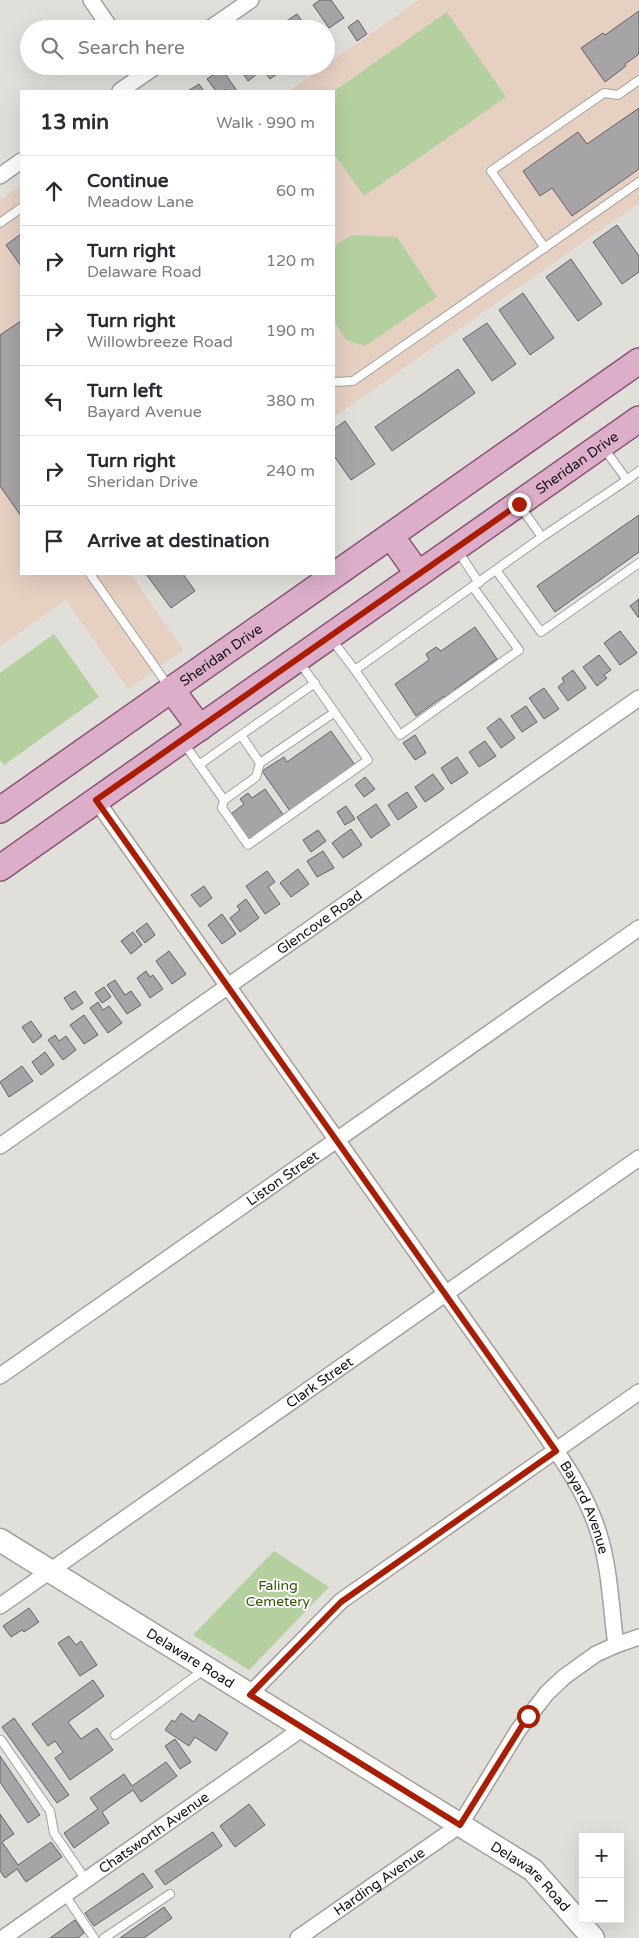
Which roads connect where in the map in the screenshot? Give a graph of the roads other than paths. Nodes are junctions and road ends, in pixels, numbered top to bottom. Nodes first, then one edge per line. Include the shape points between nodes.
1 (90, 0) edge
2 (250, 0) edge
3 (104, 20) edge
4 (222, 20) edge
5 (139, 75) edge
6 (639, 80) edge
7 (121, 90) edge
8 (20, 162) edge
9 (0, 176) edge
10 (639, 182) edge
11 (20, 209) edge
12 (0, 223) edge
13 (545, 248) junction
14 (639, 361) edge
15 (335, 382) edge
16 (639, 419) edge
17 (602, 445) junction
18 (639, 471) edge
19 (627, 480) junction
20 (519, 504) junction
21 (391, 536) junction
22 (542, 537) junction
23 (456, 548) junction
24 (639, 563) edge
25 (496, 570) junction
26 (418, 574) junction
27 (91, 575) edge
28 (476, 585) junction
29 (329, 637) junction
30 (297, 659) junction
31 (355, 670) junction
32 (315, 683) junction
33 (171, 690) junction
34 (639, 698) edge
35 (335, 712) junction
36 (191, 734) junction
37 (241, 735) junction
38 (260, 763) junction
39 (199, 765) junction
40 (96, 800) junction
41 (224, 800) junction
42 (0, 810) edge
43 (0, 868) edge
44 (639, 928) edge
45 (228, 986) junction
46 (337, 1140) junction
47 (0, 1146) edge
48 (639, 1158) edge
49 (445, 1294) junction
50 (0, 1376) edge
51 (639, 1392) edge
52 (556, 1451) junction
53 (0, 1540) edge
54 (50, 1571) junction
55 (0, 1606) edge
56 (639, 1637) edge
57 (616, 1645) junction
58 (207, 1668) junction
59 (250, 1695) junction
60 (303, 1728) junction
61 (115, 1735) dead end
62 (1, 1740) edge
63 (460, 1825) junction
64 (86, 1880) junction
65 (170, 1894) dead end
66 (65, 1895) junction
67 (3, 1938) edge
68 (94, 1938) edge
69 (104, 1938) edge
70 (298, 1938) edge
71 (593, 1938) edge

1 - 3 street
2 - 4 street
5 - 7 street
6 - 13 lane via 618,95 604,93 491,171
8 - 9 street
10 - 13 lane
11 - 12 lane
13 - 15 lane via 353,380
14 - 21 main road, Sheridan Drive
16 - 17 main road, Sheridan Drive
17 - 19 lane
17 - 20 main road, Sheridan Drive
18 - 19 lane
19 - 22 lane
20 - 22 lane
20 - 23 main road, Sheridan Drive
21 - 26 main road
21 - 33 main road, Sheridan Drive
22 - 25 lane
23 - 26 main road, Sheridan Drive
23 - 28 lane
24 - 25 lane via 541,632
25 - 28 lane
26 - 29 main road, Sheridan Drive
27 - 33 lane
28 - 31 lane
28 - 31 lane via 519,650 400,735
29 - 30 main road, Sheridan Drive
29 - 31 lane
30 - 32 lane
30 - 36 main road, Sheridan Drive
32 - 35 lane
32 - 37 lane
33 - 36 main road
33 - 42 main road, Sheridan Drive
34 - 45 street, Glencove Road
35 - 38 lane
35 - 41 lane via 368,760 248,845 222,808
36 - 39 lane
36 - 40 main road, Sheridan Drive
37 - 38 lane
37 - 39 lane
38 - 41 lane via 256,777
39 - 41 lane
40 - 43 main road, Sheridan Drive
40 - 45 street, Bayard Avenue
44 - 46 street, Liston Street
45 - 46 street, Bayard Avenue
45 - 47 street, Glencove Road
46 - 49 street, Bayard Avenue
46 - 50 street, Liston Street
48 - 49 street, Clark Street
49 - 52 street, Bayard Avenue
49 - 54 street, Clark Street
51 - 52 street
52 - 57 street, Bayard Avenue via 578,1483 600,1536
52 - 59 street via 341,1602
53 - 54 street, Delaware Road
54 - 55 street, Clark Street
54 - 58 street, Delaware Road
56 - 57 street
57 - 63 street via 584,1662 547,1693 519,1728
58 - 59 street, Delaware Road
58 - 61 lane
59 - 60 street, Delaware Road
60 - 63 street, Delaware Road
60 - 64 street, Chatsworth Avenue
62 - 64 lane via 50,1812 54,1833
63 - 70 street, Harding Avenue
63 - 71 street, Delaware Road via 533,1870
64 - 66 street, Chatsworth Avenue
65 - 69 lane
66 - 67 street, Chatsworth Avenue
66 - 68 lane

